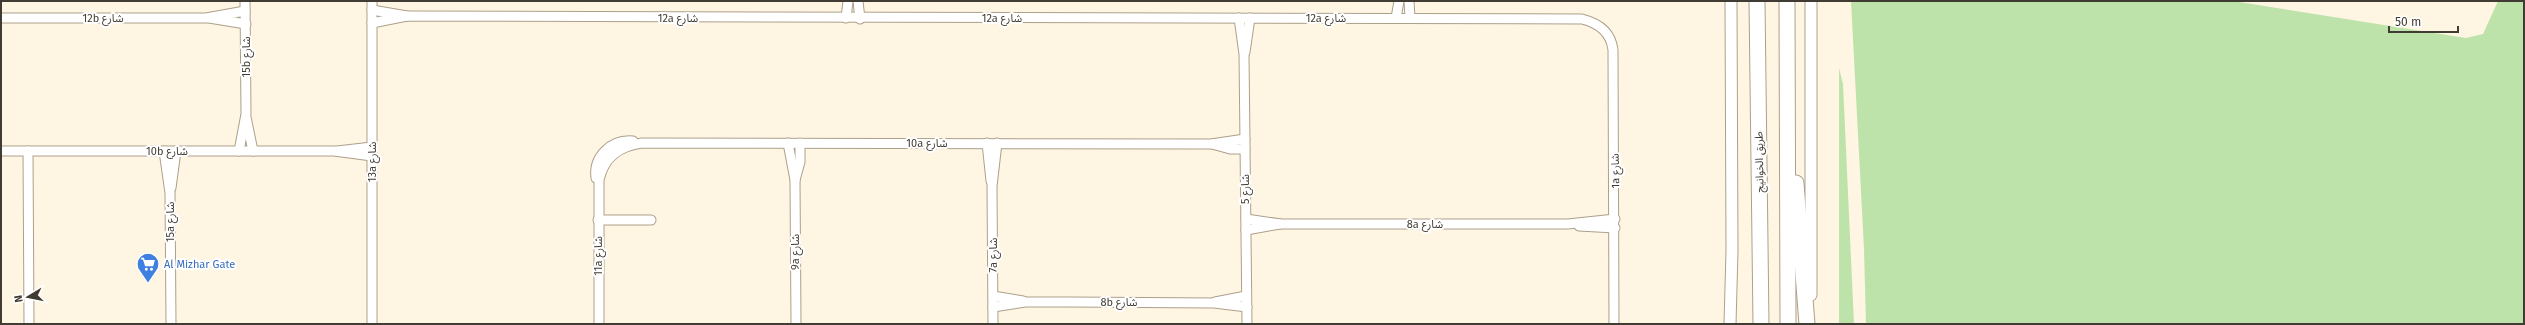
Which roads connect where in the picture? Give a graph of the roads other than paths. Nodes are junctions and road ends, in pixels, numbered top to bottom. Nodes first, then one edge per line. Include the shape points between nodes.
1 (245, 1) edge
2 (848, 1) edge
3 (858, 1) edge
4 (1399, 1) edge
5 (1409, 1) edge
6 (1730, 1) edge
7 (1757, 1) edge
8 (1787, 1) edge
9 (1811, 1) edge
10 (372, 5) edge
11 (246, 11) junction
12 (407, 16) junction
13 (1, 18) edge
14 (206, 18) junction
15 (846, 18) junction
16 (1239, 18) junction
17 (1250, 18) junction
18 (1396, 18) junction
19 (1410, 18) junction
20 (860, 19) junction
21 (372, 23) junction
22 (246, 24) junction
23 (1597, 25) joint
24 (1244, 54) junction
25 (246, 114) junction
26 (1788, 114) junction
27 (1245, 139) junction
28 (788, 143) junction
29 (800, 143) junction
30 (997, 143) junction
31 (987, 144) junction
32 (1211, 144) junction
33 (1245, 149) junction
34 (611, 150) joint
35 (1, 151) edge
36 (28, 151) junction
37 (164, 151) junction
38 (176, 151) junction
39 (239, 151) junction
40 (253, 151) junction
41 (372, 151) junction
42 (795, 180) junction
43 (992, 186) junction
44 (170, 193) junction
45 (1246, 219) junction
46 (598, 220) junction
47 (651, 220) dead end
48 (1281, 224) junction
49 (1615, 224) junction
50 (1246, 230) junction
51 (993, 296) junction
52 (1246, 296) junction
53 (1025, 302) junction
54 (1214, 303) junction
55 (993, 307) junction
56 (1247, 307) junction
57 (29, 324) edge
58 (171, 324) edge
59 (372, 324) edge
60 (599, 324) edge
61 (796, 324) edge
62 (993, 324) edge
63 (1247, 324) edge
64 (1614, 324) edge
65 (1730, 324) edge
66 (1761, 324) edge
67 (1788, 324) edge
68 (1807, 324) edge
69 (1811, 324) edge

1 - 11 street, 15b شارع
2 - 15 street
3 - 20 street
4 - 18 street
5 - 19 street
6 - 65 street
7 - 66 highway, طريق الخوانيج
8 - 26 highway
9 - 69 street
10 - 12 street, 12a شارع
10 - 21 street, 13a شارع
11 - 14 street, 12b شارع
11 - 22 street, 15b شارع
12 - 15 street, 12a شارع
12 - 21 street, 12a شارع
13 - 14 street, 12b شارع
14 - 22 street, 12b شارع
15 - 20 street, 12a شارع
16 - 17 street, 12a شارع
16 - 20 street, 12a شارع
16 - 24 street, شارع 5
17 - 18 street, 12a شارع
17 - 24 street, شارع 5
18 - 19 street, 12a شارع
19 - 23 street, 12a شارع via 1576,18
21 - 41 street, 13a شارع
22 - 25 street, 15b شارع
23 - 49 street, 1a شارع via 1609,35 1613,50
24 - 27 street, شارع 5
25 - 39 street, 15b شارع
25 - 40 street, 15b شارع
26 - 67 highway
26 - 68 highway via 1797,189
27 - 32 street, 10a شارع
27 - 33 street, شارع 5
28 - 29 street, 10a شارع
28 - 34 street, 10a شارع via 642,143
28 - 42 street, 9a شارع
29 - 31 street, 10a شارع
29 - 42 street, 9a شارع via 800,162
30 - 31 street, 10a شارع
30 - 32 street, 10a شارع
30 - 43 street, 7a شارع
31 - 43 street, 7a شارع
32 - 33 street, 10a شارع via 1230,149
33 - 45 street, شارع 5
34 - 46 street, 11a شارع via 600,173
35 - 36 street, 10b شارع
36 - 37 street, 10b شارع
36 - 57 street
37 - 38 street, 10b شارع
37 - 44 street, 15a شارع
38 - 39 street, 10b شارع
38 - 44 street, 15a شارع
39 - 40 street, 10b شارع
40 - 41 street, 10b شارع
41 - 59 street, 13a شارع
42 - 61 street, 9a شارع
43 - 51 street, 7a شارع
44 - 58 street, 15a شارع
45 - 48 street, 8a شارع
45 - 50 street, شارع 5
46 - 47 street
46 - 60 street, 11a شارع
48 - 49 street, 8a شارع
48 - 50 street, 8a شارع
49 - 64 street, 1a شارع
50 - 52 street, شارع 5
51 - 53 street, 8b شارع
51 - 55 street, 7a شارع
52 - 54 street, 8b شارع
52 - 56 street, شارع 5
53 - 54 street, 8b شارع
53 - 55 street, 8b شارع
54 - 56 street, 8b شارع
55 - 62 street, 7a شارع
56 - 63 street, شارع 5

